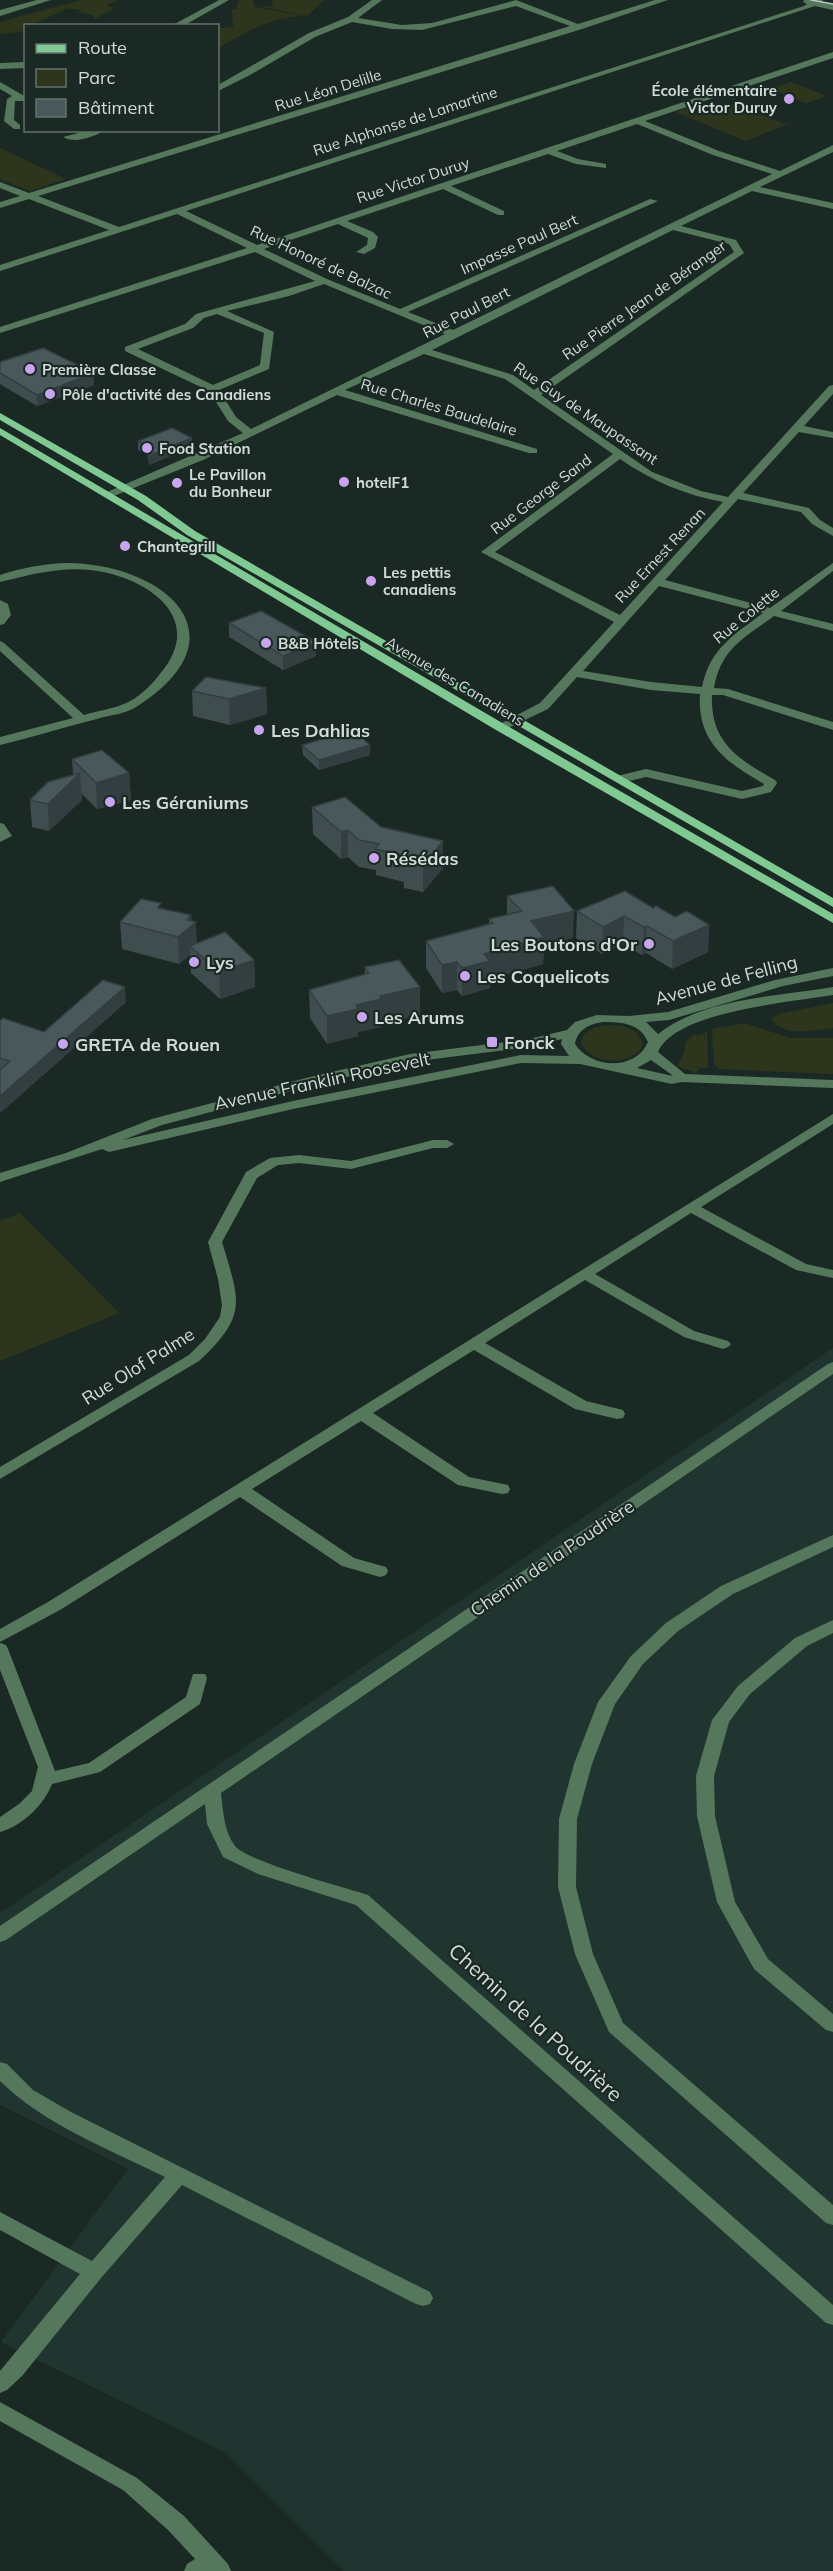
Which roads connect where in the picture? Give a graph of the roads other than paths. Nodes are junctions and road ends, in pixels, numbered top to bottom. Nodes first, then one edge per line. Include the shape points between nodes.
1 (47, 0) edge
2 (225, 0) edge
3 (378, 0) edge
4 (664, 0) edge
5 (798, 0) edge
6 (816, 2) edge
7 (833, 8) edge
8 (0, 13) edge
9 (351, 19) junction
10 (179, 24) edge
11 (579, 27) junction
12 (833, 55) edge
13 (24, 65) edge
14 (0, 66) edge
15 (0, 85) edge
16 (219, 87) edge
17 (21, 98) edge
18 (638, 121) junction
19 (17, 127) dead end
20 (95, 132) edge
21 (68, 137) dead end
22 (833, 148) edge
23 (549, 151) junction
24 (603, 166) dead end
25 (781, 174) junction
26 (0, 185) edge
27 (444, 186) junction
28 (751, 188) junction
29 (29, 197) junction
30 (653, 201) dead end
31 (0, 206) edge
32 (833, 206) edge
33 (178, 211) junction
34 (501, 213) dead end
35 (339, 221) junction
36 (672, 227) junction
37 (119, 230) junction
38 (255, 249) junction
39 (361, 252) dead end
40 (0, 268) edge
41 (324, 280) junction
42 (217, 311) junction
43 (398, 313) junction
44 (0, 330) edge
45 (453, 334) junction
46 (424, 351) junction
47 (833, 388) edge
48 (213, 389) junction
49 (336, 391) junction
50 (535, 394) junction
51 (0, 416) edge
52 (796, 428) junction
53 (0, 431) edge
54 (249, 433) junction
55 (833, 435) edge
56 (533, 451) dead end
57 (619, 455) junction
58 (126, 489) junction
59 (109, 495) junction
60 (734, 498) junction
61 (833, 533) edge
62 (833, 566) edge
63 (0, 579) edge
64 (658, 582) junction
65 (0, 603) edge
66 (774, 611) junction
67 (622, 621) junction
68 (0, 622) edge
69 (833, 628) edge
70 (0, 645) edge
71 (575, 673) junction
72 (706, 690) junction
73 (82, 718) junction
74 (517, 720) junction
75 (833, 726) edge
76 (500, 727) junction
77 (0, 741) edge
78 (621, 779) junction
79 (833, 903) edge
80 (833, 919) edge
81 (833, 972) edge
82 (833, 991) edge
83 (628, 1020) junction
84 (570, 1033) junction
85 (653, 1048) junction
86 (583, 1060) junction
87 (618, 1067) junction
88 (681, 1078) junction
89 (833, 1084) edge
90 (833, 1118) edge
91 (447, 1144) dead end
92 (71, 1156) junction
93 (0, 1178) edge
94 (690, 1207) junction
95 (585, 1274) junction
96 (831, 1274) dead end
97 (473, 1343) junction
98 (723, 1344) dead end
99 (833, 1367) edge
100 (362, 1413) junction
101 (617, 1414) dead end
102 (0, 1474) edge
103 (240, 1489) junction
104 (502, 1489) dead end
105 (833, 1540) edge
106 (380, 1571) dead end
107 (833, 1626) edge
108 (0, 1636) edge
109 (0, 1649) edge
110 (199, 1678) dead end
111 (47, 1779) junction
112 (212, 1790) junction
113 (0, 1826) edge
114 (0, 1935) edge
115 (833, 2025) edge
116 (0, 2069) edge
117 (179, 2175) junction
118 (833, 2217) edge
119 (0, 2220) edge
120 (94, 2272) junction
121 (423, 2298) dead end
122 (833, 2317) edge
123 (7, 2377) edge
124 (0, 2411) edge
125 (208, 2567) edge

1 - 8 street
2 - 10 street
3 - 9 street
4 - 11 street, Rue Léon Delille
5 - 6 street
6 - 7 street
6 - 33 street, Rue Alphonse de Lamartine
9 - 11 street via 381,26 420,28 516,3
9 - 16 street via 317,32
11 - 29 street, Rue Léon Delille
12 - 18 street, Rue Victor Duruy
13 - 14 street
15 - 17 street
17 - 19 street via 11,99 9,121
18 - 23 street, Rue Victor Duruy
18 - 25 street
20 - 21 street
22 - 25 street, Rue Paul Bert
23 - 24 street
23 - 27 street, Rue Victor Duruy
25 - 28 street, Rue Paul Bert
26 - 29 street
27 - 34 street
27 - 35 street, Rue Victor Duruy
28 - 32 street
28 - 36 street, Rue Paul Bert
29 - 31 street, Rue Léon Delille
29 - 37 street
30 - 43 street, Impasse Paul Bert
33 - 37 street, Rue Alphonse de Lamartine
33 - 38 street, Rue Honoré de Balzac
35 - 38 street, Rue Victor Duruy
35 - 39 street via 373,237 372,246
36 - 45 street, Rue Paul Bert
36 - 50 street, Rue Pierre Jean de Béranger via 733,242 739,253
37 - 40 street, Rue Alphonse de Lamartine
38 - 41 street, Rue Honoré de Balzac
38 - 44 street, Rue Victor Duruy
41 - 42 street
41 - 43 street, Rue Honoré de Balzac
42 - 48 street via 269,332 265,368
42 - 48 street via 129,349
43 - 45 street, Rue Honoré de Balzac
45 - 46 street, Rue Paul Bert
46 - 49 street, Rue Paul Bert
46 - 50 street, Rue Guy de Maupassant via 492,370
47 - 52 street, Rue Ernest Renan
48 - 54 street via 232,419
49 - 54 street, Rue Paul Bert
49 - 56 street, Rue Charles Baudelaire
50 - 57 street, Rue Guy de Maupassant
51 - 58 main road, Avenue des Canadiens
52 - 55 street
52 - 60 street, Rue Ernest Renan
53 - 59 main road, Avenue des Canadiens
54 - 58 street, Rue Paul Bert
57 - 60 street, Rue Guy de Maupassant via 665,482
57 - 67 street, Rue George Sand via 487,552
58 - 59 street, Rue Paul Bert
58 - 74 main road, Avenue des Canadiens via 191,533
59 - 76 main road, Avenue des Canadiens
60 - 61 street, Rue Guy de Maupassant via 805,510
60 - 64 street, Rue Ernest Renan
62 - 66 street, Rue Colette
63 - 73 street via 56,567 103,569 135,578 158,590 178,608 184,630 183,649 170,674 130,706
64 - 66 street
64 - 67 street, Rue Ernest Renan
65 - 68 street via 5,615
66 - 69 street
66 - 72 street, Rue Colette via 726,646 715,662
67 - 71 street, Rue Ernest Renan
70 - 73 street
71 - 72 street via 651,686
71 - 74 street, Rue Ernest Renan via 544,706
72 - 75 street
72 - 78 street, Rue Colette via 706,718 720,746 771,783 767,789 742,795 645,773
73 - 77 street
74 - 76 street, Rue Ernest Renan
74 - 78 main road, Avenue des Canadiens
76 - 80 main road, Avenue des Canadiens
78 - 79 main road, Avenue des Canadiens
81 - 83 street, Avenue de Felling via 780,983 669,1016
82 - 85 street, Avenue de Felling via 704,1016 679,1025
83 - 84 street via 596,1019 582,1023
83 - 85 street via 645,1027
84 - 86 street via 569,1047
84 - 92 street, Avenue Franklin Roosevelt via 529,1043 410,1058 310,1081 157,1122
85 - 87 street via 641,1061
85 - 88 street
86 - 87 street
86 - 92 street, Avenue Franklin Roosevelt via 521,1059 293,1105
87 - 88 street via 672,1080
88 - 89 street
90 - 94 street
91 - 102 street, Rue Olof Palme via 351,1165 299,1159 275,1161 251,1175 215,1242 231,1303 226,1323 214,1341 194,1358
92 - 93 street, Avenue Franklin Roosevelt
94 - 95 street
94 - 96 street via 801,1267
95 - 97 street
95 - 98 street via 689,1334
97 - 100 street
97 - 101 street via 581,1405
99 - 112 street, Chemin de la Poudrière
100 - 103 street
100 - 104 street via 464,1481
103 - 106 street via 348,1562
103 - 108 street
105 - 118 street via 727,1590 672,1628 637,1660 607,1702 583,1764 568,1819 567,1887 584,1954 616,2027
107 - 115 street via 801,1642 744,1690 721,1720 705,1776 705,1806 726,1902 761,1964
109 - 111 street via 44,1758
110 - 111 street via 194,1700 94,1768
111 - 113 street via 29,1807
112 - 114 street, Chemin de la Poudrière
112 - 122 street, Chemin de la Poudrière via 216,1824 229,1852 264,1869 362,1900
116 - 117 street via 26,2095
117 - 120 street
117 - 121 street
119 - 120 street
120 - 123 street
124 - 125 street via 129,2484 176,2523

